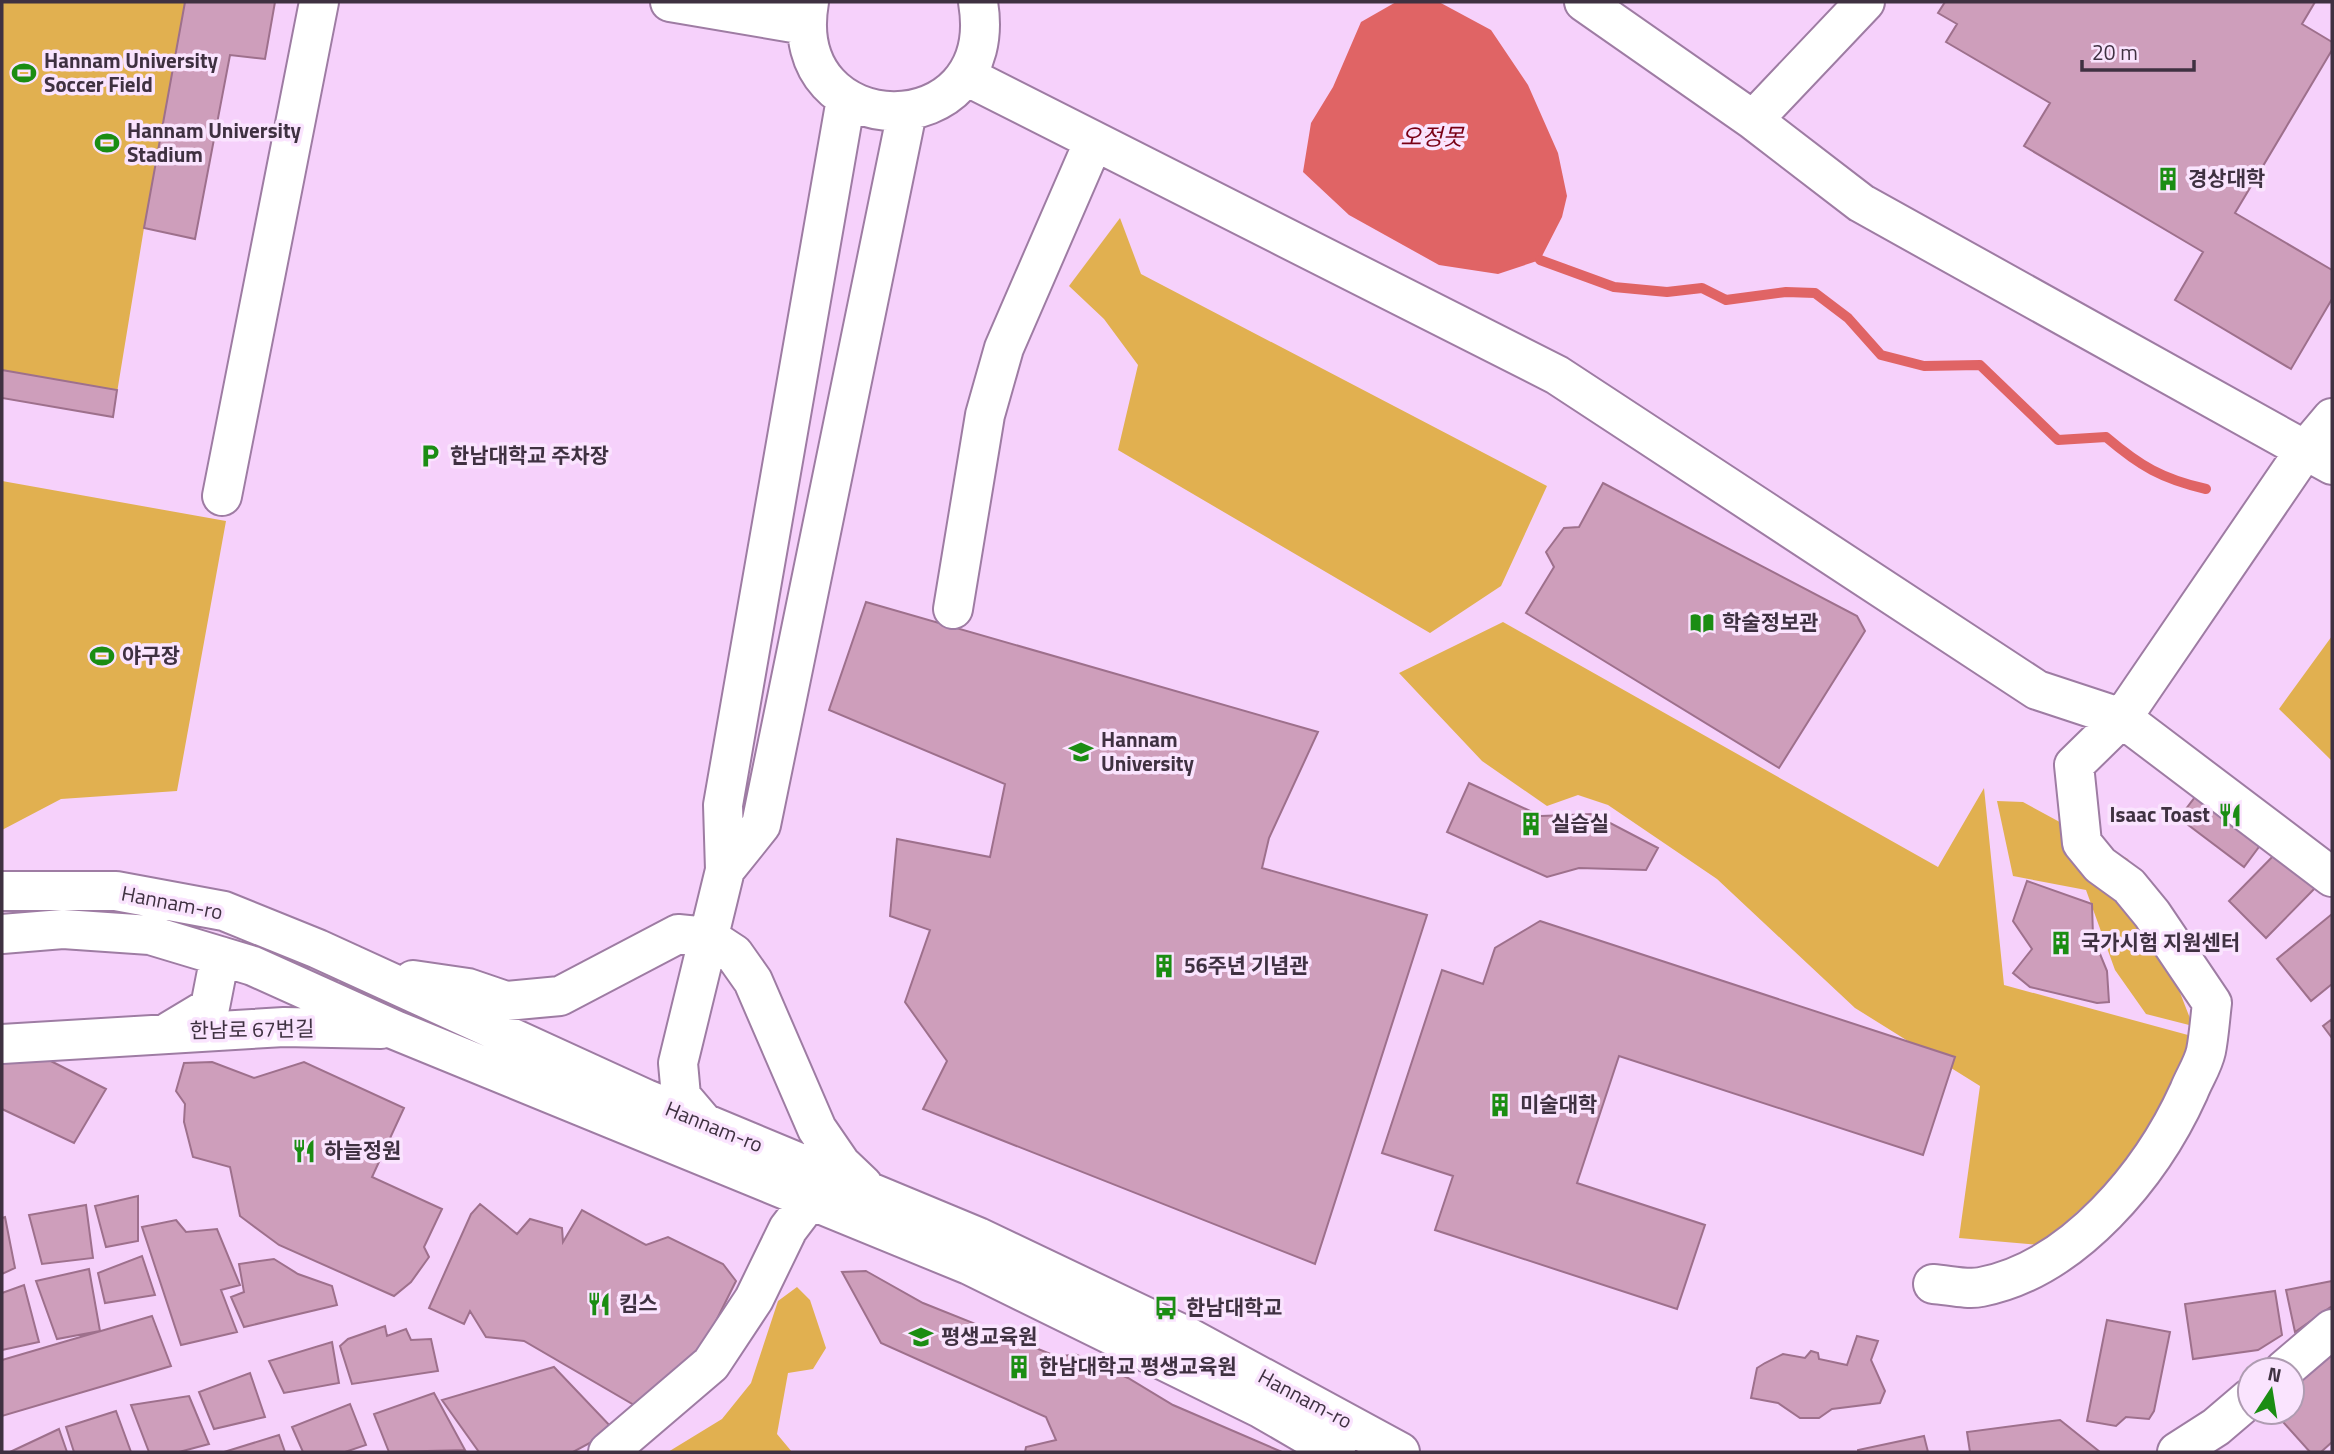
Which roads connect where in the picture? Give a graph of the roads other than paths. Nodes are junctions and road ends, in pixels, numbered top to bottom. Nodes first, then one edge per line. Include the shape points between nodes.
1 (319, 2) edge
2 (670, 2) edge
3 (978, 2) edge
4 (1584, 2) edge
5 (1865, 2) edge
6 (807, 13) edge
7 (966, 76) junction
8 (846, 99) junction
9 (907, 112) junction
10 (1753, 120) junction
11 (1093, 143) junction
12 (2332, 418) edge
13 (2318, 457) edge
14 (222, 496) dead end
15 (953, 609) dead end
16 (2122, 718) junction
17 (725, 870) junction
18 (2332, 877) edge
19 (2, 891) edge
20 (2, 933) edge
21 (708, 937) junction
22 (220, 956) junction
23 (372, 975) junction
24 (395, 1030) junction
25 (168, 1032) junction
26 (2, 1044) edge
27 (678, 1063) junction
28 (627, 1091) junction
29 (704, 1123) junction
30 (870, 1192) junction
31 (810, 1199) junction
32 (1933, 1284) dead end
33 (2332, 1329) edge
34 (2300, 1356) edge
35 (2236, 1410) edge
36 (608, 1452) edge
37 (1336, 1452) edge
38 (1400, 1452) edge
39 (2177, 1452) edge

1 - 14 street
2 - 6 street
3 - 7 street via 980,39
4 - 10 street
5 - 10 street
6 - 8 street via 810,54 824,80
7 - 9 street via 929,106
7 - 11 street
8 - 9 street via 865,109
8 - 17 street via 723,805
9 - 17 street via 761,825
10 - 13 street via 1861,203
11 - 15 street via 1004,348 985,415
11 - 16 street via 1557,375 2037,690
12 - 13 street
13 - 16 street
16 - 18 street
16 - 32 street via 2074,765 2082,843 2152,914 2211,1003 2206,1053 2154,1155 2078,1239 2037,1268 1980,1288
17 - 21 street
19 - 23 street, Hannam-ro via 116,891 224,911
20 - 22 street, Hannam-ro via 63,929 150,935
21 - 23 street via 678,934 560,996 506,1001 468,988
21 - 27 street
21 - 30 street via 734,954 753,981 817,1129 841,1164
22 - 24 street, Hannam-ro via 253,966
22 - 25 street, 한남로 67번길 via 209,1007
23 - 28 street, Hannam-ro
24 - 25 street, 한남로 67번길 via 284,1027
24 - 31 street, Hannam-ro
25 - 26 street
27 - 28 street via 660,1088
27 - 29 street via 681,1096
28 - 29 street, Hannam-ro
29 - 30 street, Hannam-ro
30 - 38 street, Hannam-ro via 978,1237 1188,1337
31 - 36 street via 788,1229 754,1299 712,1364
31 - 37 street, Hannam-ro via 969,1265 1262,1409
33 - 34 street
35 - 39 street

